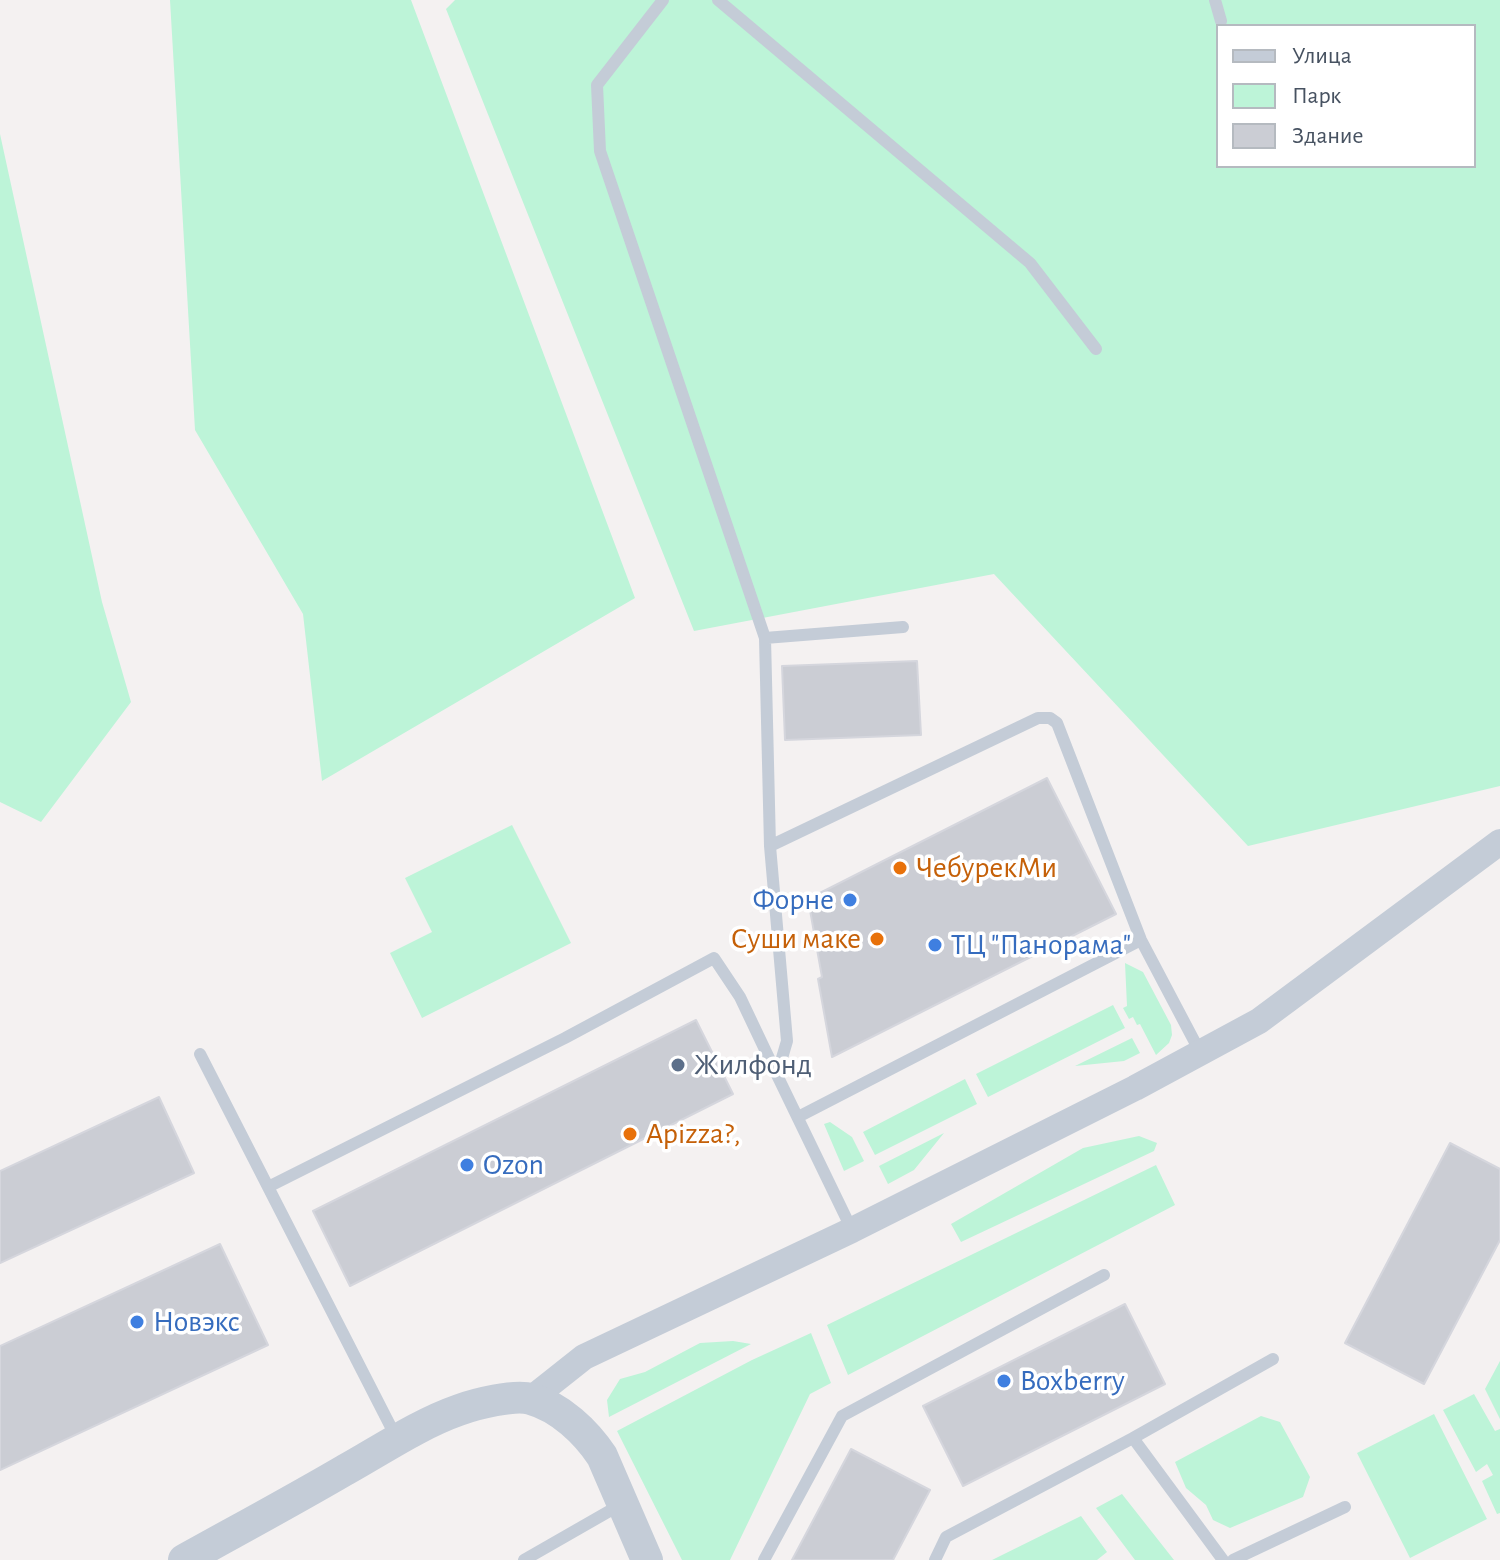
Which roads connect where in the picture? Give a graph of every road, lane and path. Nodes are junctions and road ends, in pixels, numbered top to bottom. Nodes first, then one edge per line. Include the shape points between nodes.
1 (663, 0) edge
2 (718, 0) edge
3 (1215, 0) edge
4 (1221, 21) dead end
5 (1096, 349) dead end
6 (903, 627) dead end
7 (765, 638) junction
8 (1500, 842) edge
9 (770, 846) junction
10 (1141, 940) junction
11 (1199, 1050) junction
12 (200, 1054) dead end
13 (777, 1075) junction
14 (798, 1117) junction
15 (268, 1187) junction
16 (852, 1230) junction
17 (1104, 1275) dead end
18 (1273, 1359) dead end
19 (531, 1399) junction
20 (1133, 1438) junction
21 (398, 1440) junction
22 (623, 1503) junction
23 (1345, 1507) dead end
24 (184, 1560) edge
25 (524, 1560) edge
26 (647, 1560) edge
27 (764, 1560) edge
28 (935, 1560) edge
29 (1223, 1560) edge
30 (1233, 1560) edge

1 - 7 lane via 597,85 600,151
2 - 5 lane via 1030,263
3 - 4 lane
6 - 7 lane
7 - 9 lane
8 - 11 street via 1259,1021
9 - 10 lane via 1038,718 1050,718 1057,723
9 - 13 lane via 787,1041
10 - 11 lane
10 - 14 lane
11 - 16 street via 1135,1088
12 - 15 lane
13 - 14 lane
13 - 15 lane via 740,997 714,958
14 - 16 lane
15 - 21 lane
16 - 19 street via 584,1357
17 - 27 lane via 842,1416
18 - 20 lane
19 - 21 street via 458,1410
19 - 22 street via 585,1433
20 - 28 lane via 946,1537
20 - 29 lane
21 - 24 street
22 - 25 lane
22 - 26 street
23 - 30 lane

